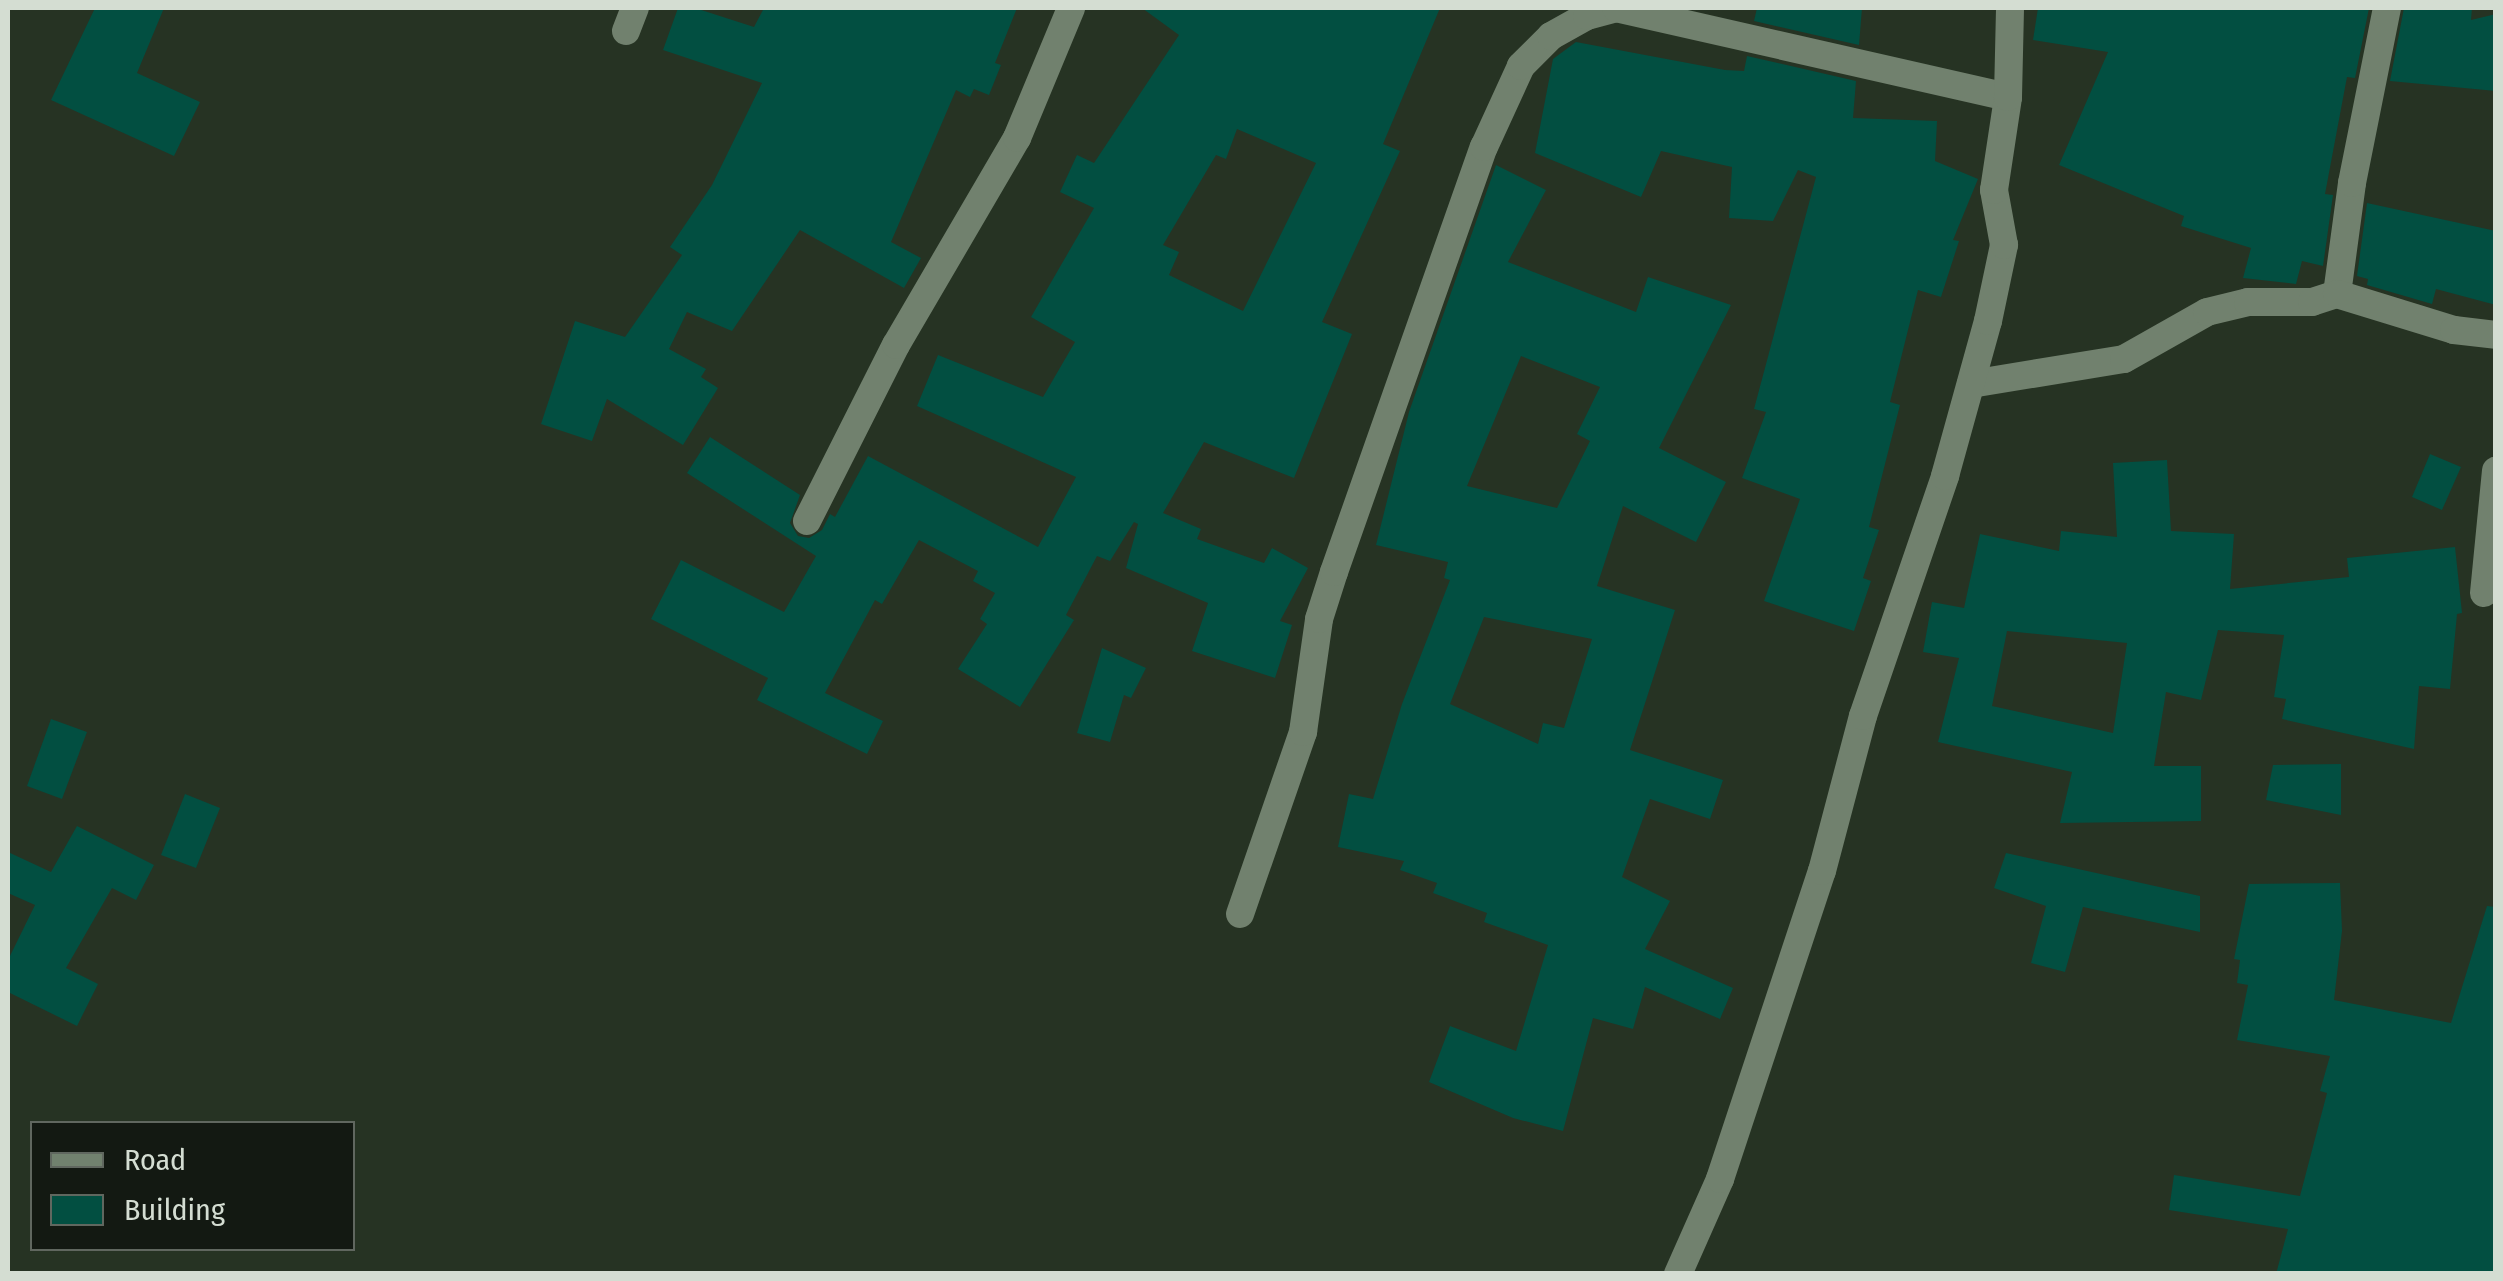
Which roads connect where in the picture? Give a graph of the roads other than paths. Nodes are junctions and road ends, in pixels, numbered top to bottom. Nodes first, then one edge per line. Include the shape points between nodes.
1 (1072, 8) edge
2 (2010, 8) edge
3 (2387, 8) edge
4 (2008, 96) junction
5 (2337, 294) junction
6 (2496, 336) edge
7 (1971, 384) junction
8 (2496, 471) edge
9 (807, 520) dead end
10 (2484, 592) dead end
11 (1240, 914) dead end
12 (1678, 1274) edge

1 - 9 street via 1017,138 896,344
2 - 4 street
3 - 5 street
4 - 7 street via 1994,190 2004,245
4 - 11 street via 1616,8 1551,36 1520,66 1484,146 1334,572 1319,619 1303,732
5 - 6 street
5 - 7 street via 2207,312 2124,360
7 - 12 street via 1863,716 1822,870 1720,1179
8 - 10 street

